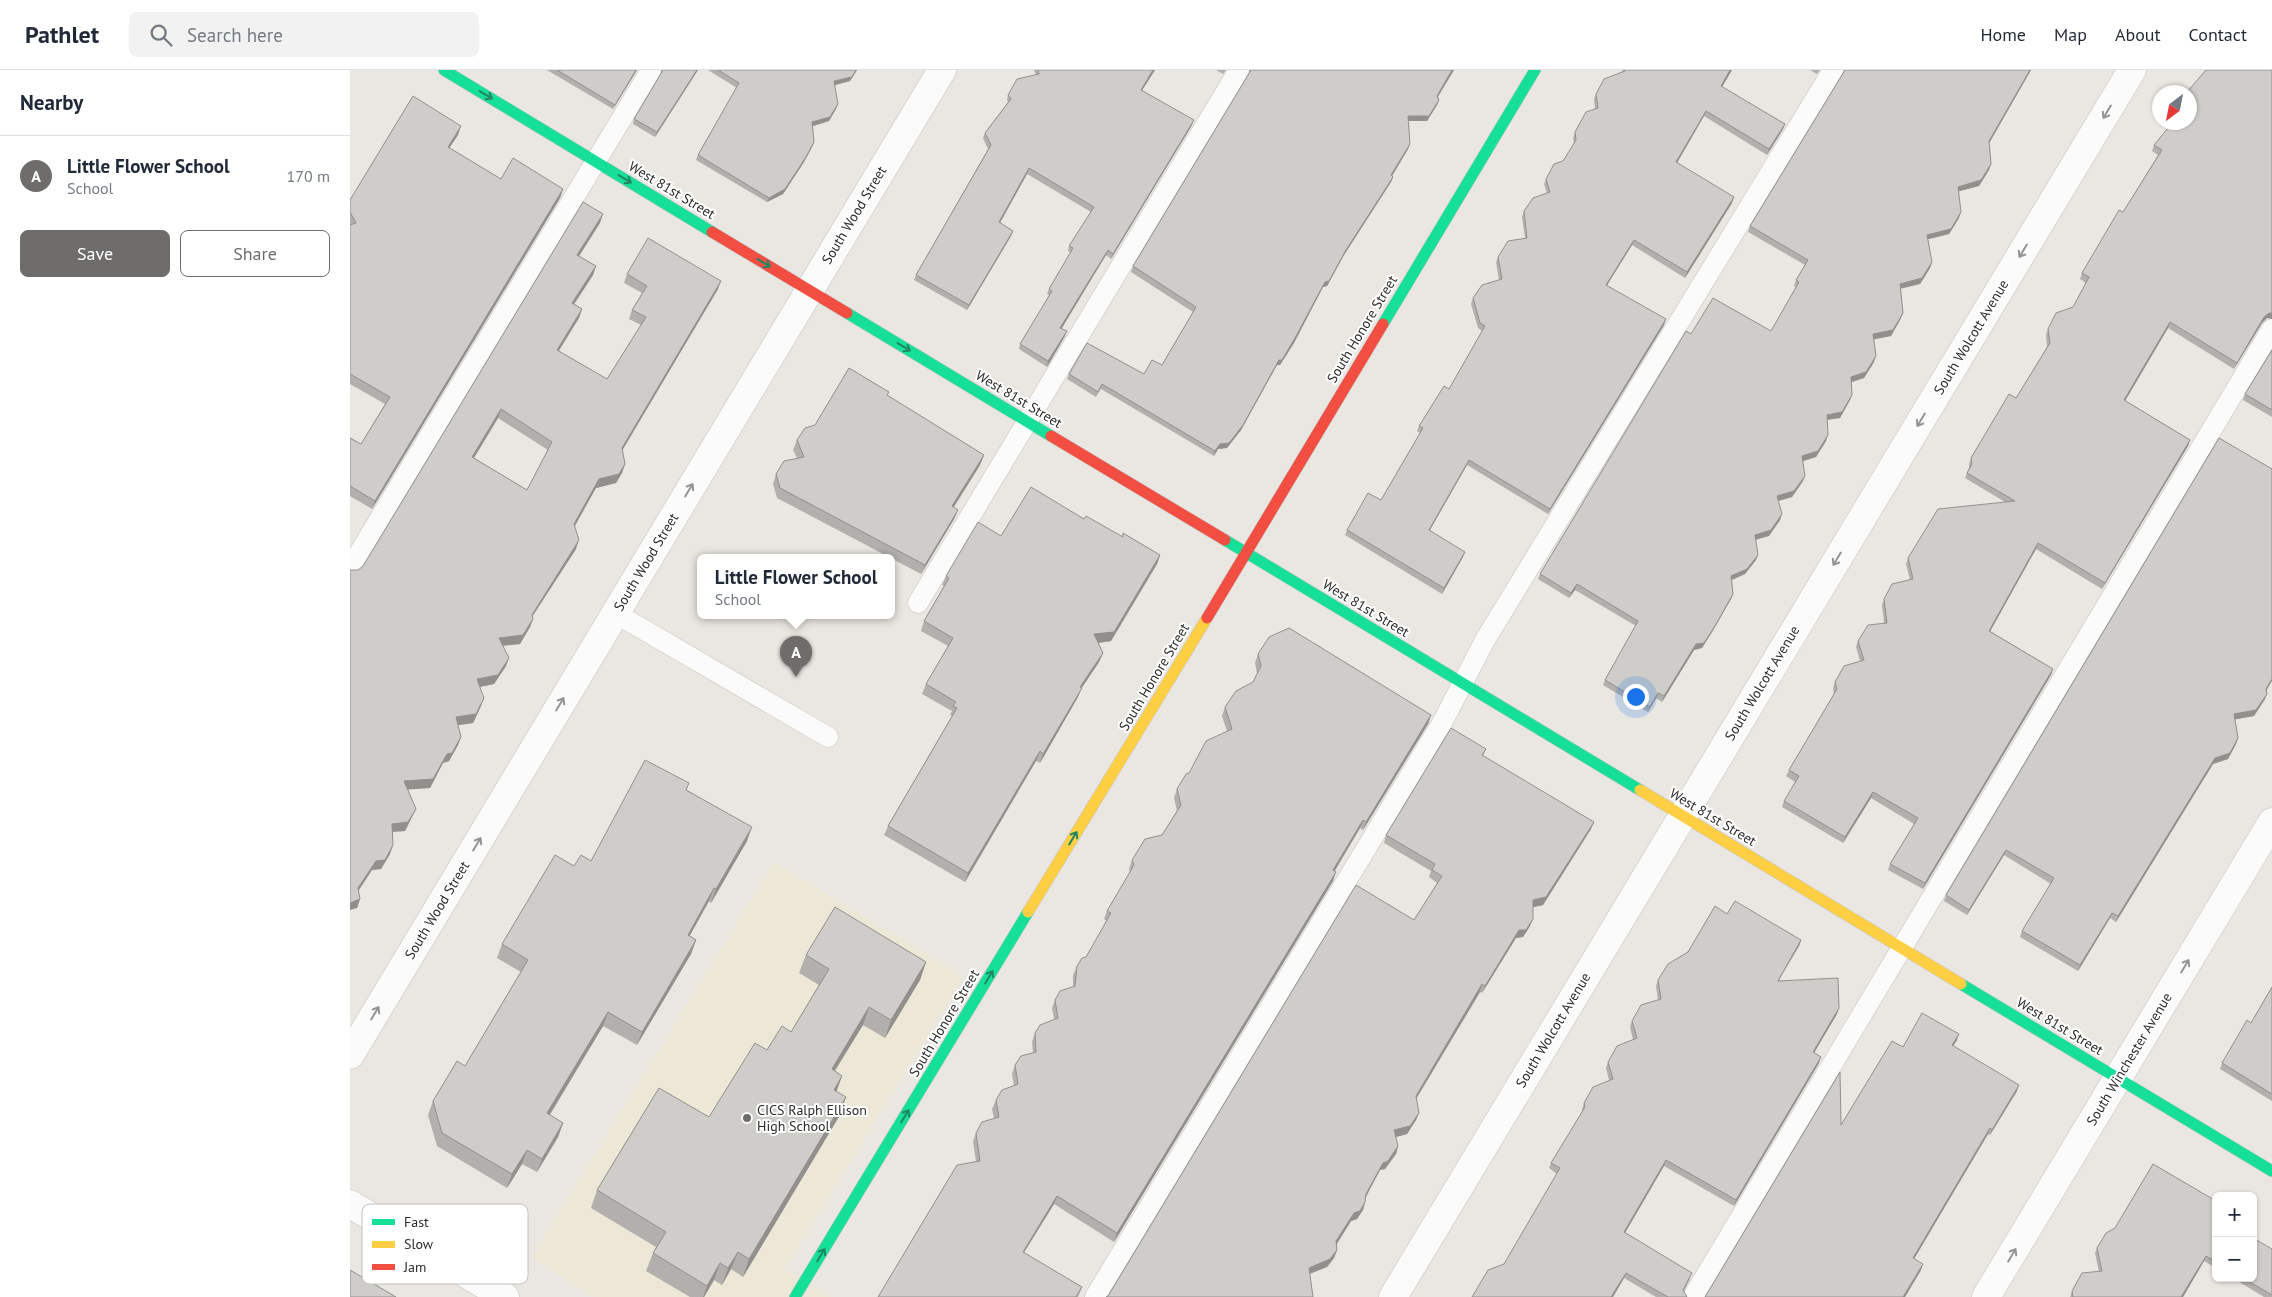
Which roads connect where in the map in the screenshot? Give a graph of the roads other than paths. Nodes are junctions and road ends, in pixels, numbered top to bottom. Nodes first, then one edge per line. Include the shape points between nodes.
1 (444, 70) edge
2 (651, 70) edge
3 (942, 70) edge
4 (1239, 70) edge
5 (1535, 70) edge
6 (1833, 70) edge
7 (2132, 70) edge
8 (596, 162) junction
9 (809, 290) junction
10 (2272, 329) edge
11 (1027, 421) junction
12 (1246, 553) junction
13 (350, 568) edge
14 (918, 603) dead end
15 (616, 613) junction
16 (1462, 683) junction
17 (828, 738) dead end
18 (1682, 816) junction
19 (2272, 822) edge
20 (1903, 948) junction
21 (350, 1055) edge
22 (2118, 1078) junction
23 (2272, 1171) edge
24 (350, 1204) edge
25 (362, 1211) edge
26 (482, 1284) edge
27 (504, 1297) edge
28 (795, 1297) edge
29 (1095, 1297) edge
30 (1393, 1297) edge
31 (1693, 1297) edge
32 (1986, 1297) edge

1 -> 8 street, West 81st Street
2 - 8 lane
3 - 9 street, South Wood Street
4 - 11 lane
5 - 12 street, South Honore Street
6 - 16 lane via 1490,631
7 -> 18 street, South Wolcott Avenue
8 -> 9 street, West 81st Street
8 - 13 lane
9 -> 11 street, West 81st Street
15 -> 9 street, South Wood Street
10 - 20 lane
11 - 12 street, West 81st Street
11 - 14 lane
12 - 16 street, West 81st Street
28 -> 12 street, South Honore Street
15 - 17 lane
21 -> 15 street, South Wood Street
16 - 18 street, West 81st Street
16 - 29 lane via 1442,723
18 - 20 street, West 81st Street
18 - 30 street, South Wolcott Avenue
22 -> 19 street, South Winchester Avenue
20 - 22 street, West 81st Street
20 - 31 lane
22 - 23 street, West 81st Street
32 -> 22 street, South Winchester Avenue
24 - 25 street
26 - 27 street

